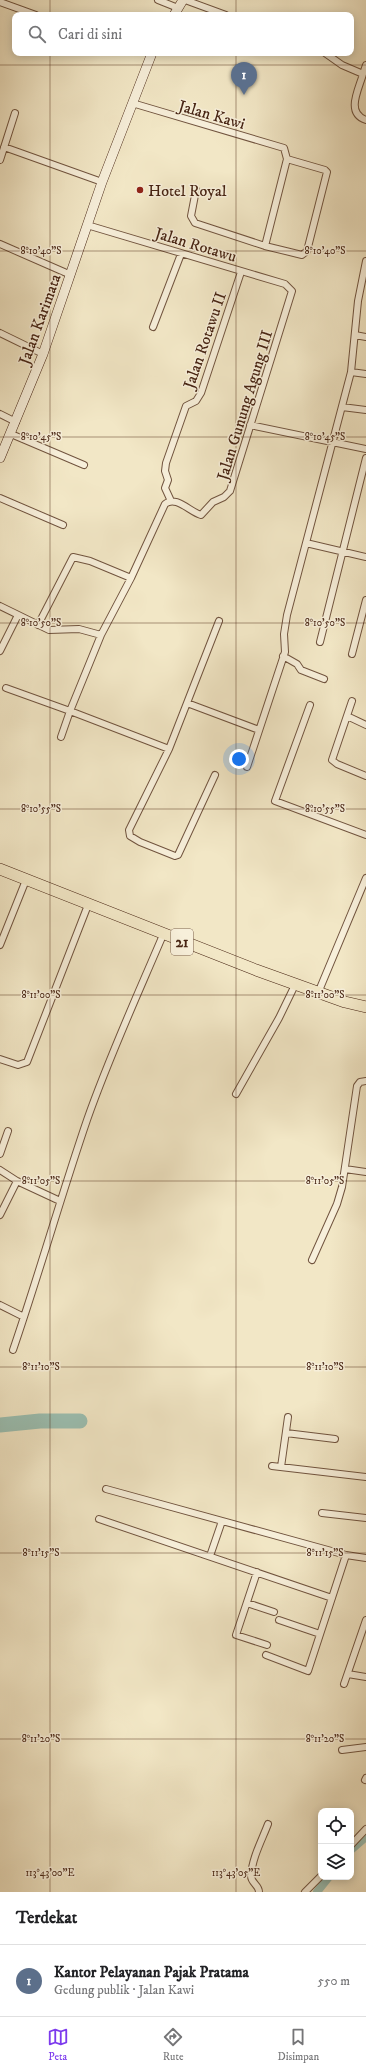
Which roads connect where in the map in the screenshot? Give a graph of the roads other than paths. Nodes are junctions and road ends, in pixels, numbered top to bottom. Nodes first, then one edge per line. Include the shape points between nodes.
1 (158, 0) edge
2 (0, 2) edge
3 (11, 3) edge
4 (180, 6) edge
5 (30, 12) edge
6 (211, 12) edge
7 (149, 56) edge
8 (329, 56) edge
9 (366, 65) edge
10 (363, 74) junction
11 (132, 103) junction
12 (15, 114) dead end
13 (366, 120) edge
14 (4, 147) junction
15 (287, 159) junction
16 (0, 160) edge
17 (102, 182) junction
18 (196, 190) dead end
19 (87, 224) junction
20 (0, 244) edge
21 (265, 246) junction
22 (181, 254) junction
23 (366, 262) edge
24 (241, 272) junction
25 (71, 275) junction
26 (292, 294) joint
27 (358, 301) junction
28 (366, 302) edge
29 (153, 327) dead end
30 (0, 333) edge
31 (355, 335) junction
32 (366, 337) edge
33 (44, 354) junction
34 (351, 372) junction
35 (366, 374) edge
36 (342, 407) junction
37 (366, 410) edge
38 (0, 414) edge
39 (16, 422) junction
40 (250, 425) junction
41 (11, 434) junction
42 (333, 444) junction
43 (366, 449) edge
44 (0, 458) edge
45 (366, 458) edge
46 (84, 465) dead end
47 (0, 498) edge
48 (171, 501) junction
49 (62, 525) dead end
50 (306, 543) junction
51 (343, 552) junction
52 (366, 557) edge
53 (131, 578) junction
54 (366, 600) edge
55 (0, 606) edge
56 (18, 615) junction
57 (219, 621) dead end
58 (38, 625) junction
59 (101, 635) junction
60 (320, 642) dead end
61 (0, 651) edge
62 (284, 654) junction
63 (352, 654) dead end
64 (324, 679) dead end
65 (6, 688) dead end
66 (352, 701) dead end
67 (187, 703) junction
68 (310, 705) dead end
69 (70, 712) junction
70 (347, 716) junction
71 (366, 725) edge
72 (259, 730) junction
73 (61, 737) dead end
74 (169, 749) junction
75 (247, 767) dead end
76 (215, 775) dead end
77 (366, 776) edge
78 (366, 835) edge
79 (0, 869) edge
80 (366, 878) edge
81 (26, 880) junction
82 (88, 905) junction
83 (163, 935) junction
84 (0, 945) edge
85 (295, 984) junction
86 (318, 993) junction
87 (366, 1007) edge
88 (0, 1059) edge
89 (366, 1081) edge
90 (236, 1094) dead end
91 (8, 1131) dead end
92 (0, 1154) edge
93 (345, 1169) junction
94 (0, 1170) edge
95 (366, 1172) edge
96 (17, 1181) junction
97 (60, 1201) junction
98 (0, 1215) edge
99 (312, 1260) dead end
100 (0, 1305) edge
101 (24, 1317) junction
102 (12, 1350) dead end
103 (288, 1417) dead end
104 (286, 1433) junction
105 (335, 1439) dead end
106 (272, 1466) dead end
107 (281, 1467) junction
108 (366, 1477) edge
109 (106, 1489) dead end
110 (322, 1513) dead end
111 (366, 1518) edge
112 (99, 1519) dead end
113 (222, 1520) junction
114 (346, 1554) junction
115 (210, 1556) junction
116 (366, 1558) edge
117 (257, 1572) junction
118 (332, 1598) junction
119 (247, 1603) junction
120 (274, 1612) dead end
121 (279, 1620) dead end
122 (366, 1620) edge
123 (320, 1634) junction
124 (363, 1637) edge
125 (267, 1645) dead end
126 (266, 1655) dead end
127 (348, 1674) junction
128 (366, 1677) edge
129 (344, 1684) dead end
130 (366, 1747) edge
131 (342, 1750) dead end
132 (268, 1824) dead end
133 (366, 1829) edge
134 (354, 1841) edge
135 (318, 1879) edge
136 (259, 1892) edge
137 (305, 1892) edge

1 - 4 street
2 - 3 street
3 - 5 street
4 - 6 street
7 - 11 main road, Jalan Karimata
8 - 10 street
9 - 10 street
10 - 13 street via 354,107 359,118
11 - 15 street, Jalan Kawi via 284,148
11 - 17 main road, Jalan Karimata
12 - 14 street
14 - 16 street
14 - 17 street
15 - 21 street
15 - 21 street via 327,172 311,236 307,251 302,255
17 - 19 main road, Jalan Karimata
18 - 21 street via 191,216 195,223
19 - 22 street, Jalan Rotawu
19 - 25 main road, Jalan Karimata
20 - 25 street
22 - 24 street, Jalan Rotawu
22 - 29 street
23 - 27 street
24 - 26 street, Jalan Rotawu via 285,284 291,288
24 - 48 street, Jalan Rotawu II via 201,393 196,401 186,406 166,463 168,480 165,488
25 - 33 main road, Jalan Karimata
26 - 40 street, Jalan Gunung Agung III
27 - 28 street
27 - 31 street
30 - 33 street
31 - 32 street
31 - 34 street
33 - 39 main road, Jalan Karimata
34 - 35 street
34 - 36 street
36 - 37 street
36 - 42 street
38 - 39 street
39 - 41 main road, Jalan Karimata
40 - 42 street
40 - 48 street, Jalan Gunung Agung III via 228,494 214,501 201,515
41 - 44 main road, Jalan Karimata
41 - 46 street
42 - 43 street
42 - 50 street
45 - 51 street
47 - 49 street
48 - 53 street via 163,508
50 - 51 street
50 - 62 street via 286,624
51 - 52 street
51 - 60 street
53 - 58 street via 90,561 73,557
53 - 59 street
54 - 63 street
55 - 56 street
56 - 58 street
56 - 61 street
57 - 67 street
58 - 59 street via 54,631 79,629
59 - 69 street
62 - 64 street via 301,670
62 - 72 street
65 - 69 street
66 - 70 street
67 - 72 street
67 - 74 street
68 - 78 street via 275,801
69 - 73 street
69 - 74 street
70 - 71 street
70 - 77 street via 332,760
72 - 75 street
74 - 76 street via 129,830 130,836 140,842 178,855
79 - 81 highway, 21
80 - 86 street
81 - 82 highway, 21
81 - 84 street
82 - 83 highway, 21
82 - 88 street via 27,1062 18,1065
83 - 85 highway, 21
83 - 97 street via 114,1048
85 - 86 highway, 21
85 - 90 street
86 - 87 highway, 21
89 - 93 street via 360,1082 357,1086
91 - 92 street
93 - 95 street
93 - 99 street via 337,1204
94 - 96 street
96 - 97 street
96 - 98 street
97 - 101 street
100 - 101 street
101 - 102 street
103 - 104 street
104 - 105 street
104 - 107 street
106 - 107 street
107 - 108 street
109 - 113 street
110 - 111 street
112 - 115 street
113 - 114 street
113 - 115 street
114 - 116 street
114 - 118 street
115 - 117 street
117 - 118 street
117 - 119 street
118 - 123 street
119 - 120 street
119 - 125 street via 236,1635
121 - 123 street
122 - 124 street
123 - 126 street via 308,1671
124 - 127 street
127 - 128 street
127 - 129 street
130 - 131 street
132 - 136 street via 251,1876
133 - 134 street
135 - 137 street

